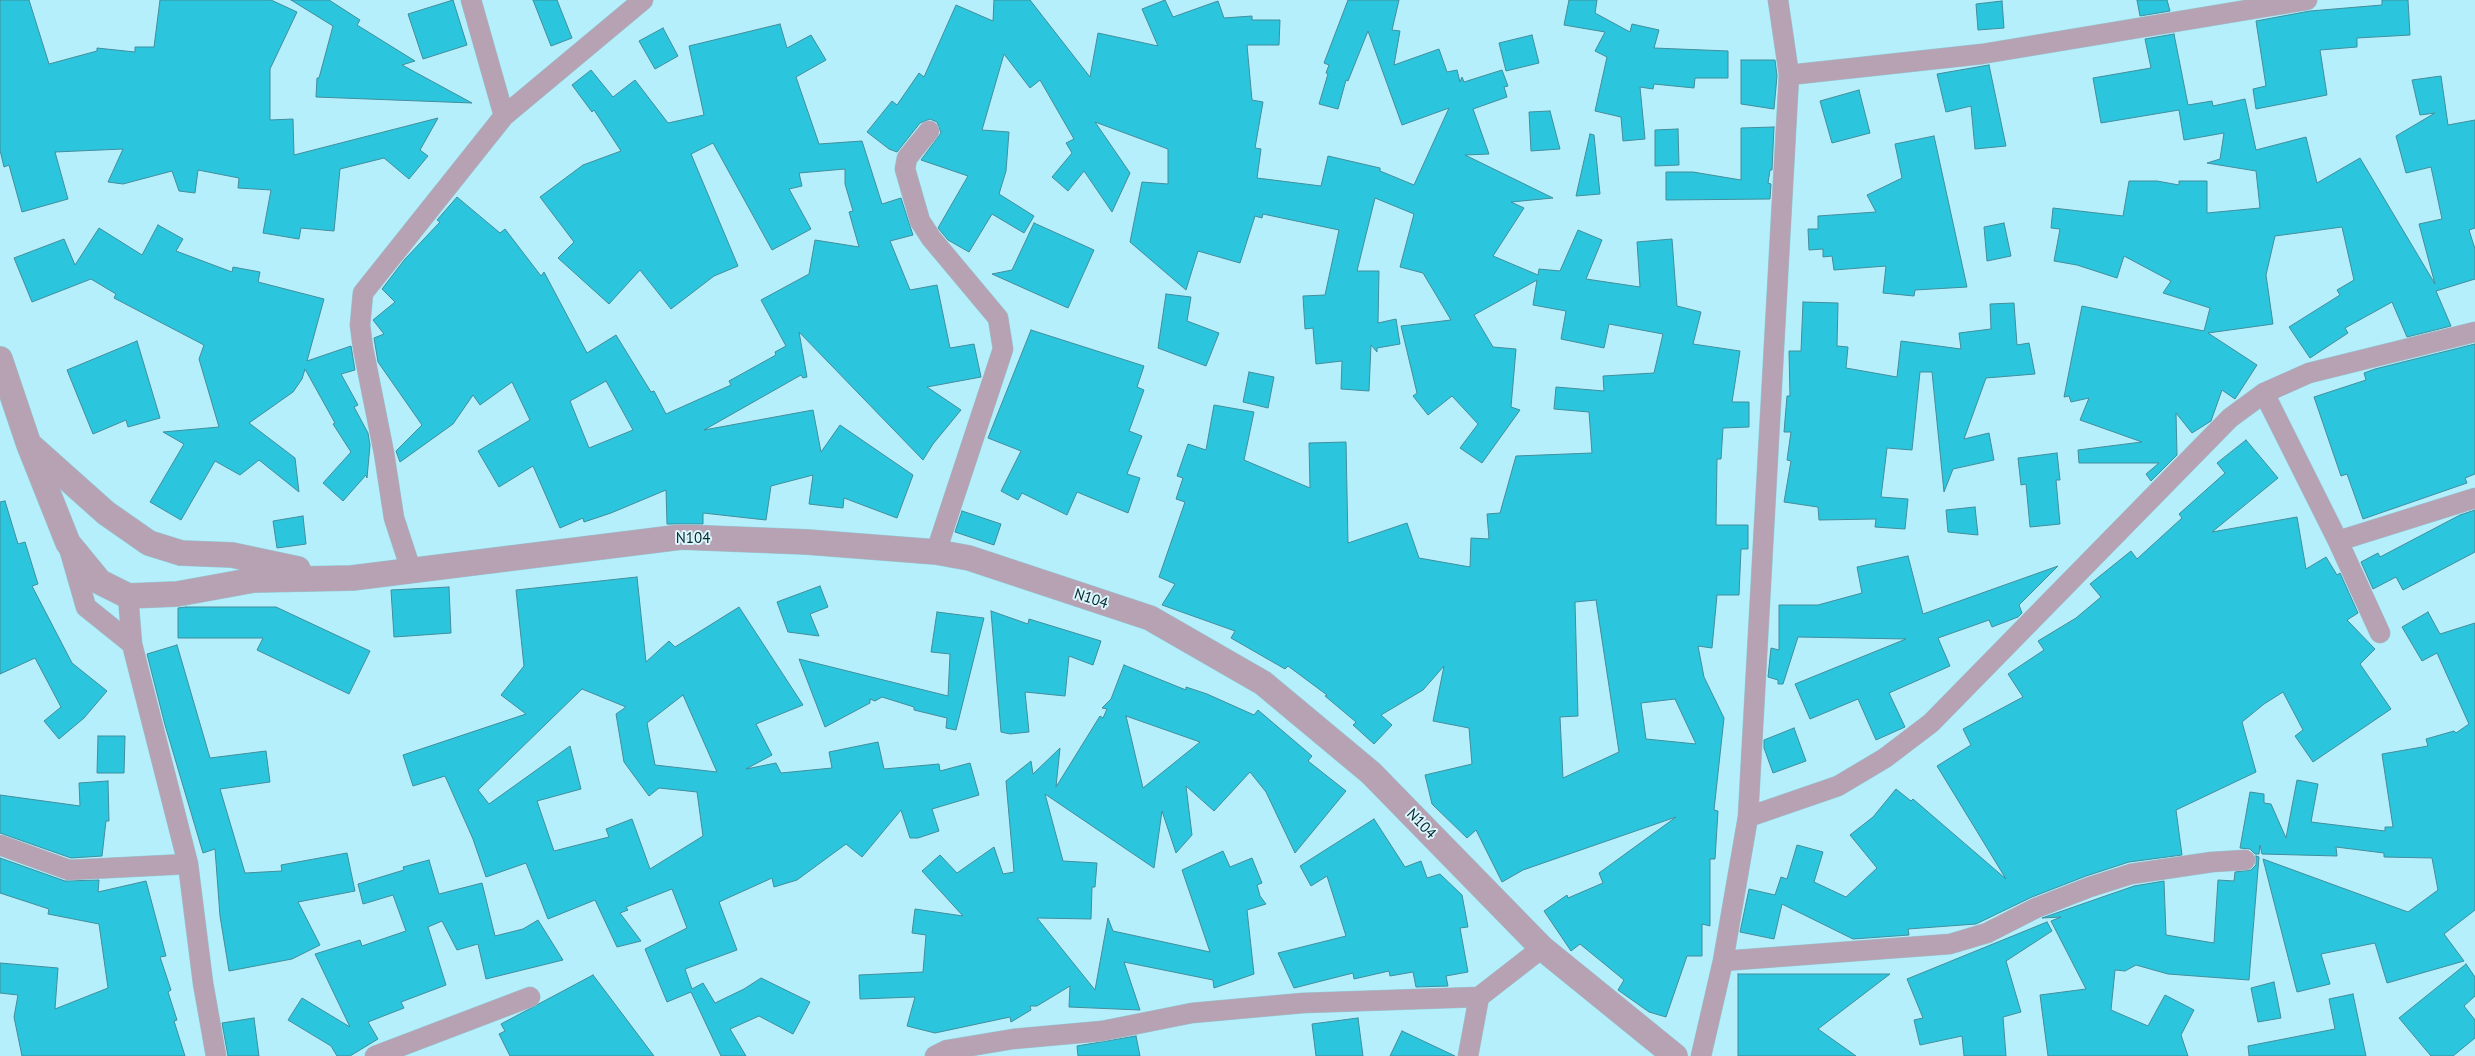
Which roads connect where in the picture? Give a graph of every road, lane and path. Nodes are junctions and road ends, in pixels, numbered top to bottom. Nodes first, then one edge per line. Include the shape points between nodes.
1 (471, 0) edge
2 (643, 0) edge
3 (1778, 0) edge
4 (2307, 0) edge
5 (1789, 75) junction
6 (504, 116) junction
7 (929, 131) dead end
8 (2475, 332) edge
9 (0, 359) edge
10 (2264, 393) junction
11 (30, 445) junction
12 (2475, 498) edge
13 (2338, 541) junction
14 (68, 543) junction
15 (936, 552) junction
16 (412, 570) junction
17 (352, 578) junction
18 (128, 596) junction
19 (2380, 633) dead end
20 (132, 644) junction
21 (1748, 817) junction
22 (0, 845) edge
23 (2246, 860) dead end
24 (188, 864) junction
25 (1542, 948) junction
26 (1723, 960) junction
27 (530, 997) dead end
28 (1480, 997) junction
29 (216, 1056) edge
30 (376, 1056) edge
31 (935, 1056) edge
32 (1468, 1056) edge
33 (1675, 1056) edge
34 (1701, 1056) edge

1 - 6 street
2 - 6 street
3 - 5 street
4 - 5 street via 1982,54
5 - 21 street
6 - 16 street via 363,293 360,325 363,348 394,518
7 - 15 street via 906,158 905,169 920,221 998,318 1003,349
8 - 10 street via 2309,373
9 - 11 street, N104
10 - 13 street
10 - 21 street via 2230,418 1931,723 1885,758 1838,786
11 - 14 street, N104
11 - 17 street, N104 via 106,513 149,543 181,553 232,555
12 - 13 street
13 - 19 street
14 - 18 street, N104 via 100,582
14 - 20 street via 86,607
15 - 16 street, N104 / N104 via 681,537
15 - 25 street, N104 / N104 via 969,558 1150,618 1263,683 1371,773
16 - 17 street, N104 / N104
17 - 18 street, N104 via 254,580 177,594
18 - 20 street
20 - 24 street
21 - 26 street
22 - 24 street via 69,870
23 - 26 street via 2131,874 2036,908 1987,933 1950,944
24 - 29 street
25 - 28 street
25 - 33 street, N104 / N104
26 - 34 street
27 - 30 street
28 - 31 street via 1303,1003 1192,1013 1102,1031 947,1050
28 - 32 street

